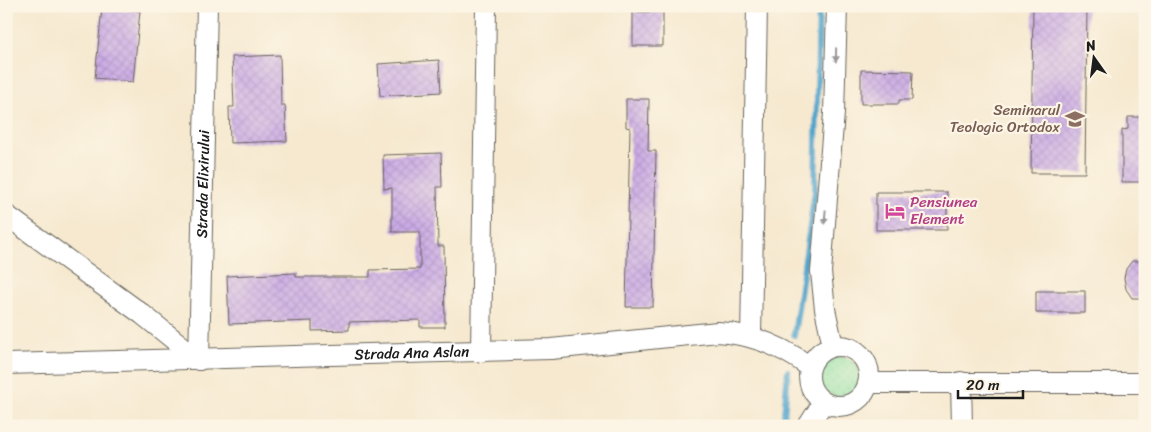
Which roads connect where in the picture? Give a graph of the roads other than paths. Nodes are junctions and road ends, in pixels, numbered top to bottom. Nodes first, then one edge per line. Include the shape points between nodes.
1 (207, 6) edge
2 (486, 6) edge
3 (757, 6) edge
4 (837, 6) edge
5 (6, 216) edge
6 (751, 337) junction
7 (833, 346) junction
8 (481, 352) junction
9 (199, 360) junction
10 (6, 364) edge
11 (810, 367) junction
12 (961, 382) junction
13 (869, 383) junction
14 (1145, 383) edge
15 (824, 403) junction
16 (808, 426) edge
17 (962, 426) edge

1 - 9 street, Strada Elixirului
2 - 8 street
3 - 6 street
4 -> 7 street via 834,113 821,272
5 - 9 street via 142,314
6 - 8 street, Strada Ana Aslan via 718,332 551,349
6 - 11 street, Strada Ana Aslan via 782,348
7 - 11 street via 815,357
7 - 13 street via 853,349 861,355 867,363
8 - 9 street, Strada Ana Aslan
9 - 10 street, Strada Ana Aslan
11 - 15 street via 810,387
12 - 13 street
12 - 14 street
12 - 17 street
13 - 15 street via 859,400 851,404 842,407
15 - 16 street

